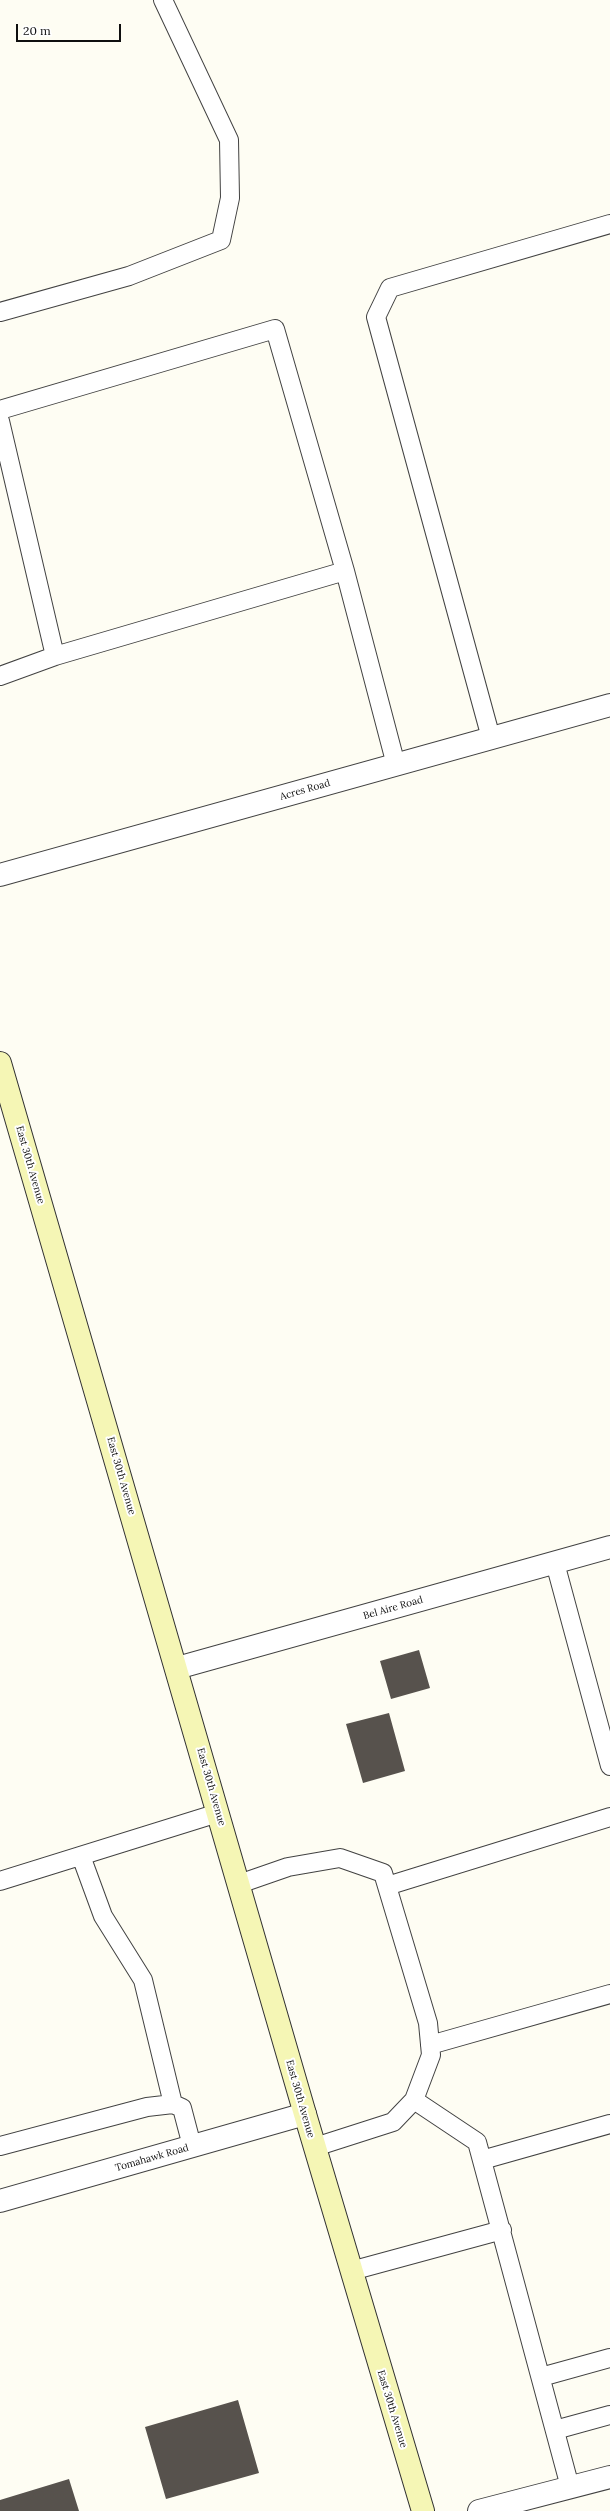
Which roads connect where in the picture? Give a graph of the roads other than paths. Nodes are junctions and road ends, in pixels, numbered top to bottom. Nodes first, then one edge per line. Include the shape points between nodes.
1 (163, 0) edge
2 (610, 224) edge
3 (0, 312) edge
4 (0, 410) edge
5 (0, 421) edge
6 (345, 571) junction
7 (55, 656) junction
8 (0, 676) edge
9 (610, 705) edge
10 (491, 738) junction
11 (396, 765) junction
12 (0, 875) edge
13 (0, 1063) edge
14 (610, 1547) edge
15 (554, 1563) junction
16 (177, 1668) junction
17 (610, 1766) edge
18 (218, 1813) junction
19 (610, 1817) edge
20 (81, 1856) junction
21 (0, 1881) edge
22 (239, 1884) junction
23 (386, 1886) junction
24 (610, 1994) edge
25 (430, 2045) junction
26 (414, 2100) junction
27 (172, 2104) junction
28 (305, 2114) junction
29 (610, 2124) edge
30 (0, 2146) edge
31 (192, 2146) junction
32 (315, 2147) junction
33 (482, 2160) junction
34 (0, 2201) edge
35 (502, 2230) junction
36 (351, 2271) junction
37 (610, 2358) edge
38 (541, 2377) junction
39 (610, 2415) edge
40 (556, 2430) junction
41 (610, 2477) edge
42 (570, 2487) junction
43 (422, 2511) edge
44 (479, 2511) edge

1 - 3 lane via 229,140 230,198 221,240 129,276
2 - 10 lane via 390,288 376,317
4 - 6 lane via 275,329
5 - 7 lane
6 - 7 lane
6 - 11 lane
7 - 8 lane
9 - 10 street, Acres Road
10 - 11 street, Acres Road
11 - 12 street, Acres Road
13 - 16 main road, East 30th Avenue
14 - 15 street, Bel Aire Road
15 - 16 street, Bel Aire Road
15 - 17 lane
16 - 18 main road, East 30th Avenue
18 - 20 lane
18 - 22 main road, East 30th Avenue
19 - 23 lane
20 - 21 lane
20 - 27 lane via 103,1916 142,1980
22 - 23 lane via 288,1866 340,1858 383,1872
22 - 28 main road, East 30th Avenue
23 - 25 lane via 428,2023
24 - 25 lane
25 - 26 lane via 431,2055
26 - 32 lane via 393,2122
26 - 33 lane via 477,2142
27 - 30 lane via 147,2108
27 - 31 lane via 182,2108
28 - 31 street, Tomahawk Road
28 - 32 main road, East 30th Avenue
29 - 33 lane
31 - 34 street, Tomahawk Road
32 - 36 main road, East 30th Avenue
33 - 35 lane
35 - 36 lane
35 - 38 lane
36 - 43 main road, East 30th Avenue
37 - 38 lane
38 - 40 lane
39 - 40 lane
40 - 42 lane
41 - 42 street
42 - 44 street

